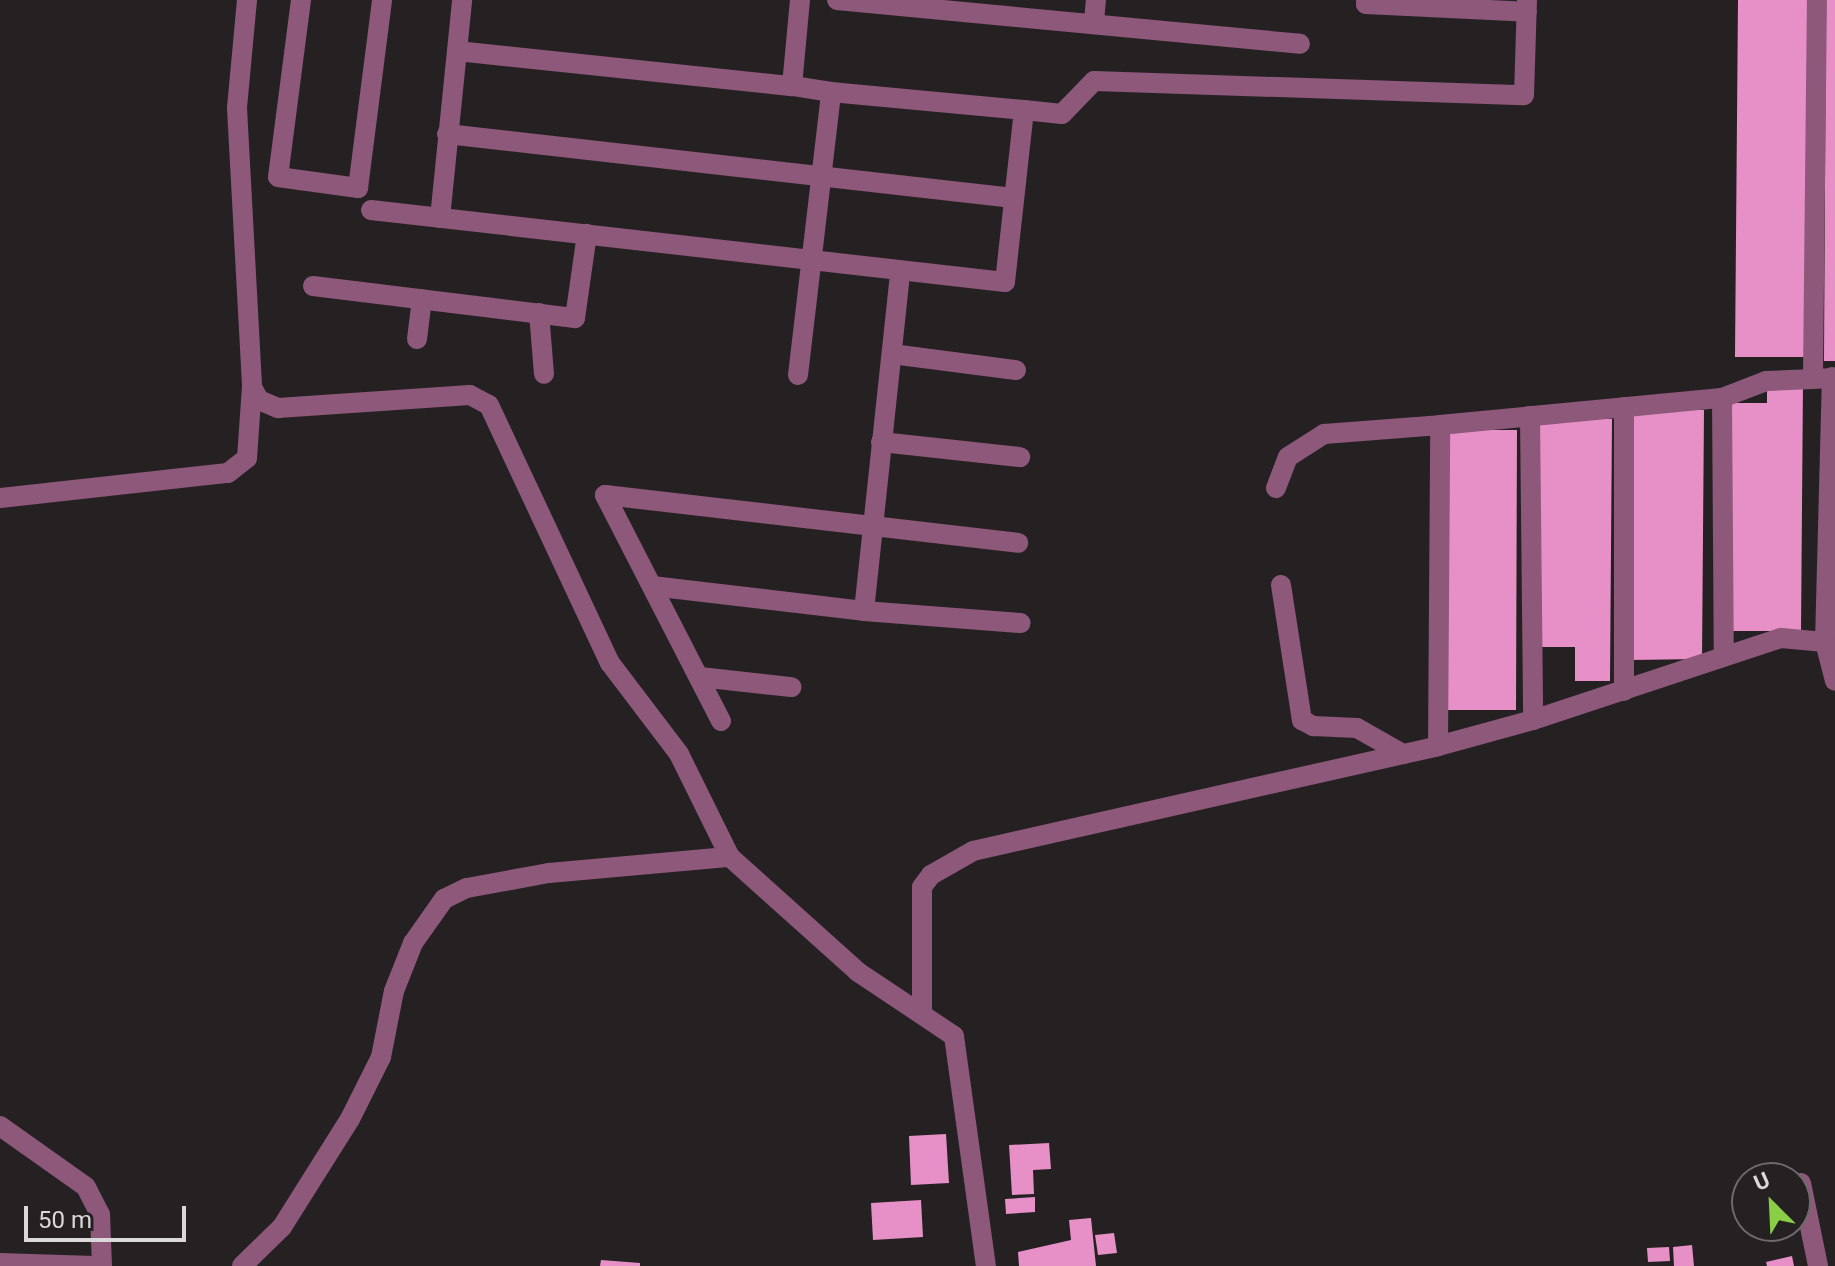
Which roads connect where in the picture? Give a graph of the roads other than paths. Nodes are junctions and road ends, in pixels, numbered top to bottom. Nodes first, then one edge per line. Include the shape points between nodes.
1 (247, 0) edge
2 (301, 0) edge
3 (382, 0) edge
4 (462, 0) edge
5 (800, 0) edge
6 (837, 0) edge
7 (1096, 0) edge
8 (1366, 0) edge
9 (1817, 0) edge
10 (1527, 6) edge
11 (1094, 22) junction
12 (1300, 44) dead end
13 (457, 51) junction
14 (792, 86) junction
15 (831, 92) junction
16 (1024, 110) junction
17 (447, 134) junction
18 (822, 173) junction
19 (1013, 198) junction
20 (371, 210) dead end
21 (440, 218) junction
22 (587, 234) junction
23 (812, 261) junction
24 (900, 272) junction
25 (313, 286) dead end
26 (422, 299) junction
27 (539, 313) junction
28 (417, 339) dead end
29 (892, 354) junction
30 (1016, 370) dead end
31 (544, 374) dead end
32 (798, 375) dead end
33 (1827, 377) edge
34 (252, 387) junction
35 (1722, 398) junction
36 (1624, 407) junction
37 (1530, 416) junction
38 (1440, 425) junction
39 (881, 442) junction
40 (1020, 457) dead end
41 (1276, 488) dead end
42 (0, 498) edge
43 (873, 524) junction
44 (1018, 543) dead end
45 (1281, 585) dead end
46 (652, 586) junction
47 (864, 611) junction
48 (1021, 623) dead end
49 (1825, 642) junction
50 (1724, 654) junction
51 (700, 677) junction
52 (1835, 681) edge
53 (791, 687) dead end
54 (1624, 691) junction
55 (1533, 720) junction
56 (721, 721) dead end
57 (1438, 746) junction
58 (1403, 754) junction
59 (730, 857) junction
60 (922, 1010) junction
61 (0, 1126) edge
62 (1811, 1232) edge
63 (0, 1263) edge
64 (94, 1266) edge
65 (102, 1266) edge
66 (242, 1266) edge
67 (986, 1266) edge
68 (1818, 1266) edge

1 - 34 street via 237,108
2 - 3 street via 278,177 358,188
4 - 13 street
5 - 14 street
6 - 11 street
7 - 11 street
8 - 10 street
9 - 33 street
10 - 16 street via 1524,95 1094,81 1062,114
11 - 12 street
13 - 14 street
13 - 17 street
14 - 15 street
15 - 16 street
15 - 18 street
16 - 19 street
17 - 18 street
17 - 21 street
18 - 19 street
18 - 23 street
19 - 24 street via 1005,282
20 - 21 street
21 - 22 street
22 - 23 street
22 - 27 street via 575,318
23 - 24 street
23 - 32 street
24 - 29 street
25 - 26 street
26 - 27 street
26 - 28 street
27 - 31 street
29 - 30 street
29 - 39 street
33 - 35 street via 1766,381
33 - 49 street
34 - 42 street via 247,458 228,473
34 - 59 street via 259,400 278,408 470,395 489,405 610,663 679,754
35 - 36 street
35 - 50 street
36 - 37 street
36 - 54 street
37 - 38 street
37 - 55 street
38 - 41 street via 1324,434 1288,457
38 - 57 street
39 - 40 street
39 - 43 street
43 - 44 street
43 - 46 street via 605,495
43 - 47 street
45 - 58 street via 1302,720 1313,726 1357,728
46 - 47 street
46 - 51 street
47 - 48 street
49 - 50 street via 1781,638
49 - 52 street
50 - 54 street
51 - 53 street
51 - 56 street
54 - 55 street
55 - 57 street
57 - 58 street
58 - 60 street via 1051,831 949,862 922,887
59 - 60 street via 858,972
59 - 66 street via 549,873 467,888 444,899 413,943 394,991 381,1057 350,1119 282,1227
60 - 67 street via 946,1027 957,1045
61 - 65 street via 86,1187 100,1214
62 - 68 street
63 - 64 street

